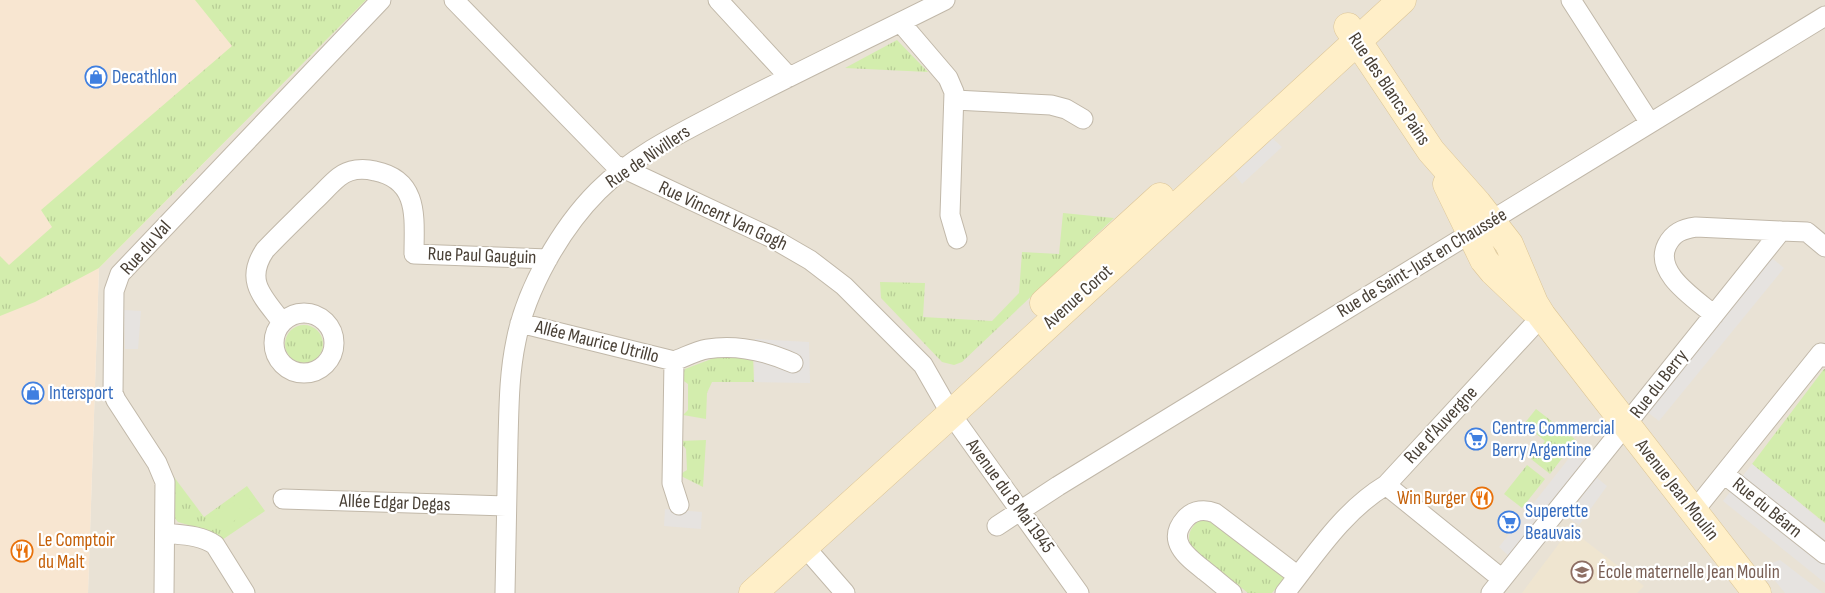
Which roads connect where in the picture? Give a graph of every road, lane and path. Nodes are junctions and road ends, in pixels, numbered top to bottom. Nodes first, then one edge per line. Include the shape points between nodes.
1 (381, 0) edge
2 (454, 0) edge
3 (718, 0) edge
4 (945, 0) edge
5 (1375, 0) edge
6 (1402, 0) edge
7 (1571, 0) edge
8 (1825, 16) edge
9 (901, 23) junction
10 (1352, 34) junction
11 (790, 77) junction
12 (955, 100) junction
13 (1083, 119) dead end
14 (1650, 124) junction
15 (623, 170) junction
16 (1481, 227) junction
17 (1781, 231) junction
18 (957, 239) dead end
19 (1825, 247) edge
20 (548, 259) junction
21 (1714, 315) junction
22 (1542, 316) junction
23 (282, 322) dead end
24 (520, 323) junction
25 (1825, 357) edge
26 (674, 361) junction
27 (793, 362) dead end
28 (946, 406) junction
29 (1626, 425) junction
30 (1724, 474) junction
31 (1386, 485) junction
32 (283, 499) dead end
33 (679, 505) dead end
34 (506, 506) junction
35 (1020, 510) junction
36 (1694, 511) junction
37 (997, 526) dead end
38 (165, 532) junction
39 (804, 546) junction
40 (1825, 554) edge
41 (1298, 576) junction
42 (1497, 586) edge
43 (164, 593) edge
44 (245, 593) edge
45 (505, 593) edge
46 (734, 593) edge
47 (753, 593) edge
48 (845, 593) edge
49 (1079, 593) edge
50 (1232, 593) edge
51 (1285, 593) edge
52 (1757, 593) edge

1 - 38 street, Rue du Val via 120,274 117,281 114,290 113,393 162,472 166,492
2 - 15 street, Rue Vincent Van Gogh
3 - 11 street
4 - 9 street, Rue de Nivillers
5 - 10 street, Avenue Corot
6 - 10 street, Avenue Corot
7 - 14 street
8 - 14 street, Rue de Saint-Just en Chaussée
9 - 11 street, Rue de Nivillers
9 - 12 street via 948,78
10 - 16 street, Rue des Blancs Pains
10 - 28 street, Avenue Corot
11 - 15 street, Rue de Nivillers via 661,143
12 - 13 street via 1050,105 1066,109
12 - 18 street via 950,216
14 - 16 street, Rue de Saint-Just en Chaussée
15 - 20 street, Rue de Nivillers via 585,204
15 - 28 street, Rue Vincent Van Gogh via 755,229 810,260 844,286 909,350 929,374
16 - 22 street, Avenue Jean Moulin via 1509,244
16 - 35 street, Rue de Saint-Just en Chaussée
17 - 19 street via 1807,232
17 - 21 street, Rue du Berry
17 - 21 street via 1696,227 1672,236 1664,256 1669,274
20 - 23 street, Rue Paul Gauguin via 414,254 414,206 406,188 382,172 356,170 339,177 261,256 255,274 258,289
20 - 24 street, Rue de Nivillers
21 - 29 street, Rue du Berry
22 - 29 street, Avenue Jean Moulin
22 - 31 street, Rue d'Auvergne
24 - 26 street, Allée Maurice Utrillo
24 - 34 street, Rue de Nivillers via 510,382
25 - 30 street via 1821,353
26 - 27 street, Allée Maurice Utrillo via 718,348 756,349
26 - 33 street, Allée Maurice Utrillo via 672,482
28 - 35 street, Avenue du 8 Mai 1945
28 - 39 street, Avenue Corot
28 - 46 street, Avenue Corot
29 - 36 street, Avenue Jean Moulin
29 - 42 street, Rue du Berry
30 - 36 street, Rue du Béarn
30 - 40 street, Rue du Béarn
31 - 41 street, Rue d'Auvergne via 1346,517
31 - 42 street
32 - 34 street, Allée Edgar Degas
34 - 45 street, Rue de Nivillers
35 - 37 street, Rue de Saint-Just en Chaussée
35 - 49 street, Avenue du 8 Mai 1945
36 - 52 street, Avenue Jean Moulin
38 - 43 street, Rue du Val
38 - 44 street via 199,537 215,545
39 - 47 street, Avenue Corot
39 - 48 street
41 - 50 street via 1215,513 1206,510 1190,515 1179,531 1181,549
41 - 51 street, Rue d'Auvergne

